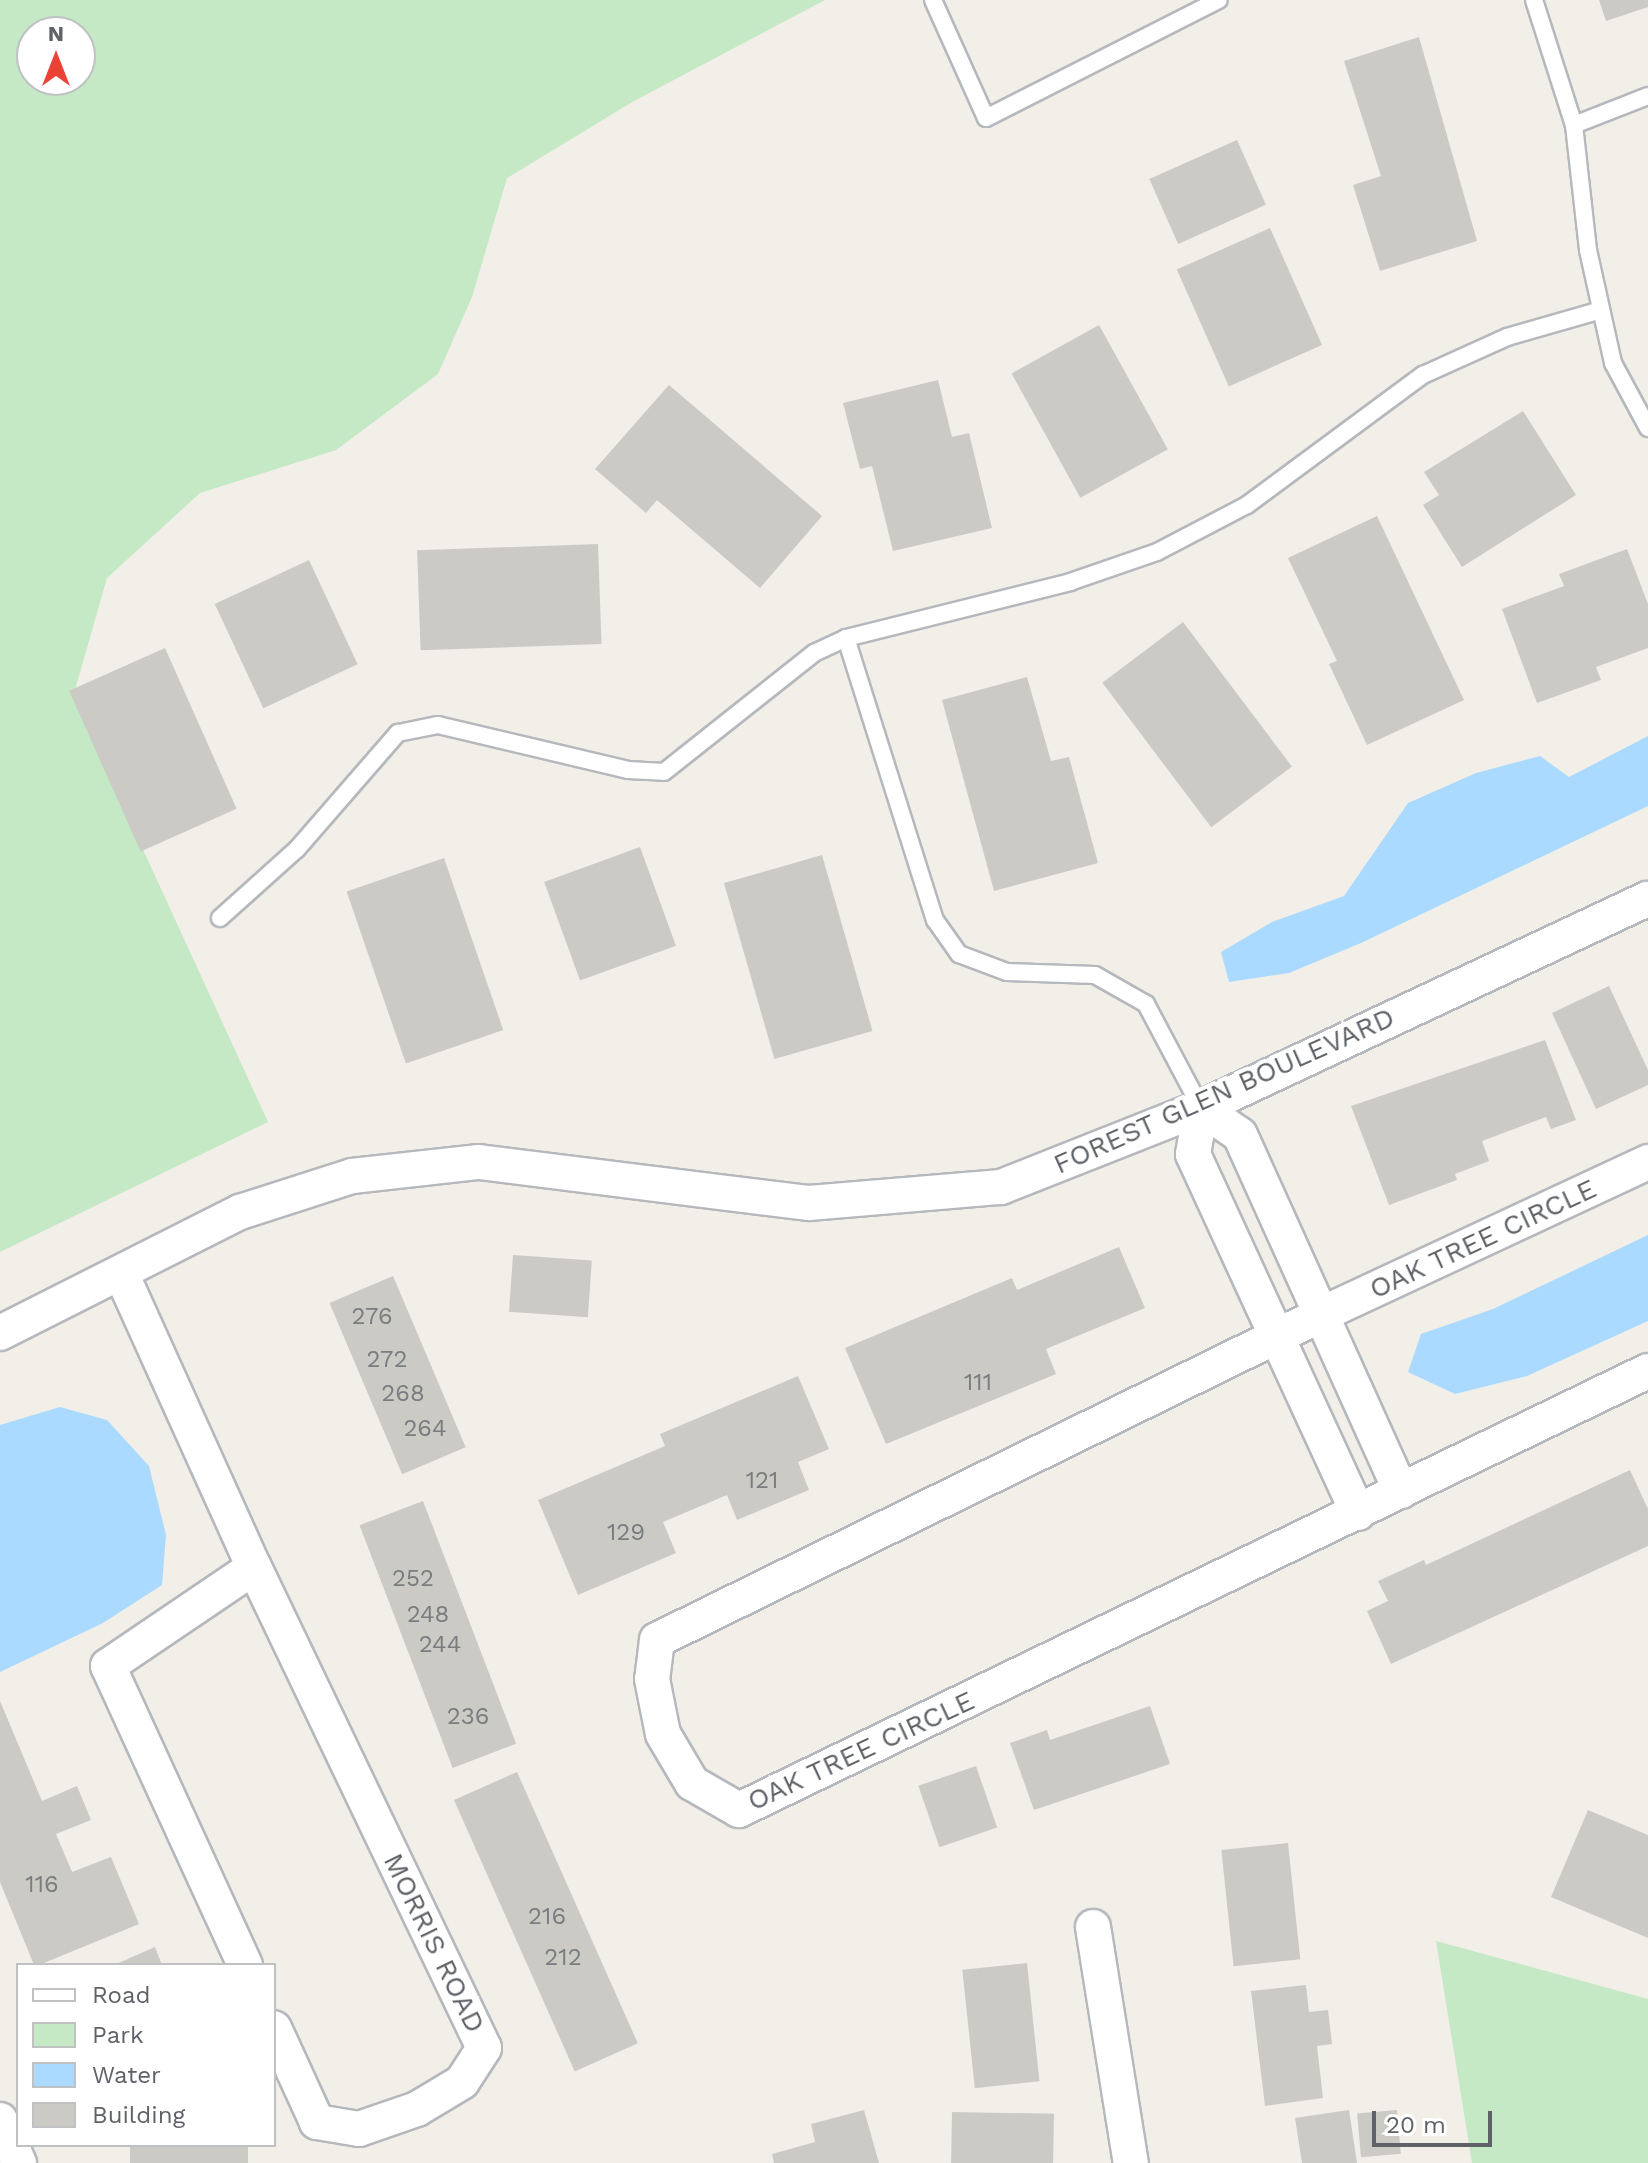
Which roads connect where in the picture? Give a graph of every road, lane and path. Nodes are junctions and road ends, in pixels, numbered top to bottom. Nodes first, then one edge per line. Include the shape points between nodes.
1 (933, 0) edge
2 (1219, 0) edge
3 (1534, 0) edge
4 (1648, 96) edge
5 (1574, 125) junction
6 (1601, 310) junction
7 (1648, 428) edge
8 (846, 638) junction
9 (1648, 899) edge
10 (220, 918) dead end
11 (1201, 1108) junction
12 (1648, 1162) edge
13 (121, 1273) junction
14 (1318, 1316) junction
15 (0, 1333) edge
16 (1275, 1337) junction
17 (1648, 1371) edge
18 (1401, 1491) junction
19 (1358, 1513) junction
20 (254, 1567) junction
21 (1093, 1927) dead end
22 (244, 1963) edge
23 (276, 2032) edge
24 (0, 2120) edge
25 (19, 2163) edge
26 (1131, 2163) edge

1 - 2 lane via 986,118
3 - 5 lane
4 - 5 lane
5 - 6 lane via 1588,250
6 - 7 lane via 1613,363
6 - 8 lane via 1507,337 1423,375 1247,505 1157,552 1070,582
8 - 10 lane via 814,653 664,772 628,770 438,725 398,733 297,849
8 - 11 lane via 935,920 959,954 1007,972 1095,975 1146,1004
9 - 11 street, FOREST GLEN BOULEVARD
11 - 13 street, FOREST GLEN BOULEVARD via 1001,1187 809,1203 479,1162 352,1176 240,1212
11 - 14 street via 1240,1135
11 - 16 street via 1193,1154
12 - 14 street, OAK TREE CIRCLE
13 - 15 street, FOREST GLEN BOULEVARD
13 - 20 street, MORRIS ROAD
14 - 16 street, OAK TREE CIRCLE
14 - 18 street
16 - 19 street
16 - 19 street, OAK TREE CIRCLE via 657,1640 652,1679 663,1734 692,1783 739,1810
17 - 18 street, OAK TREE CIRCLE
18 - 19 street, OAK TREE CIRCLE
20 - 22 street via 108,1666
20 - 23 street, MORRIS ROAD via 484,2048 462,2082 417,2109 359,2129 317,2122
21 - 26 street
24 - 25 street

